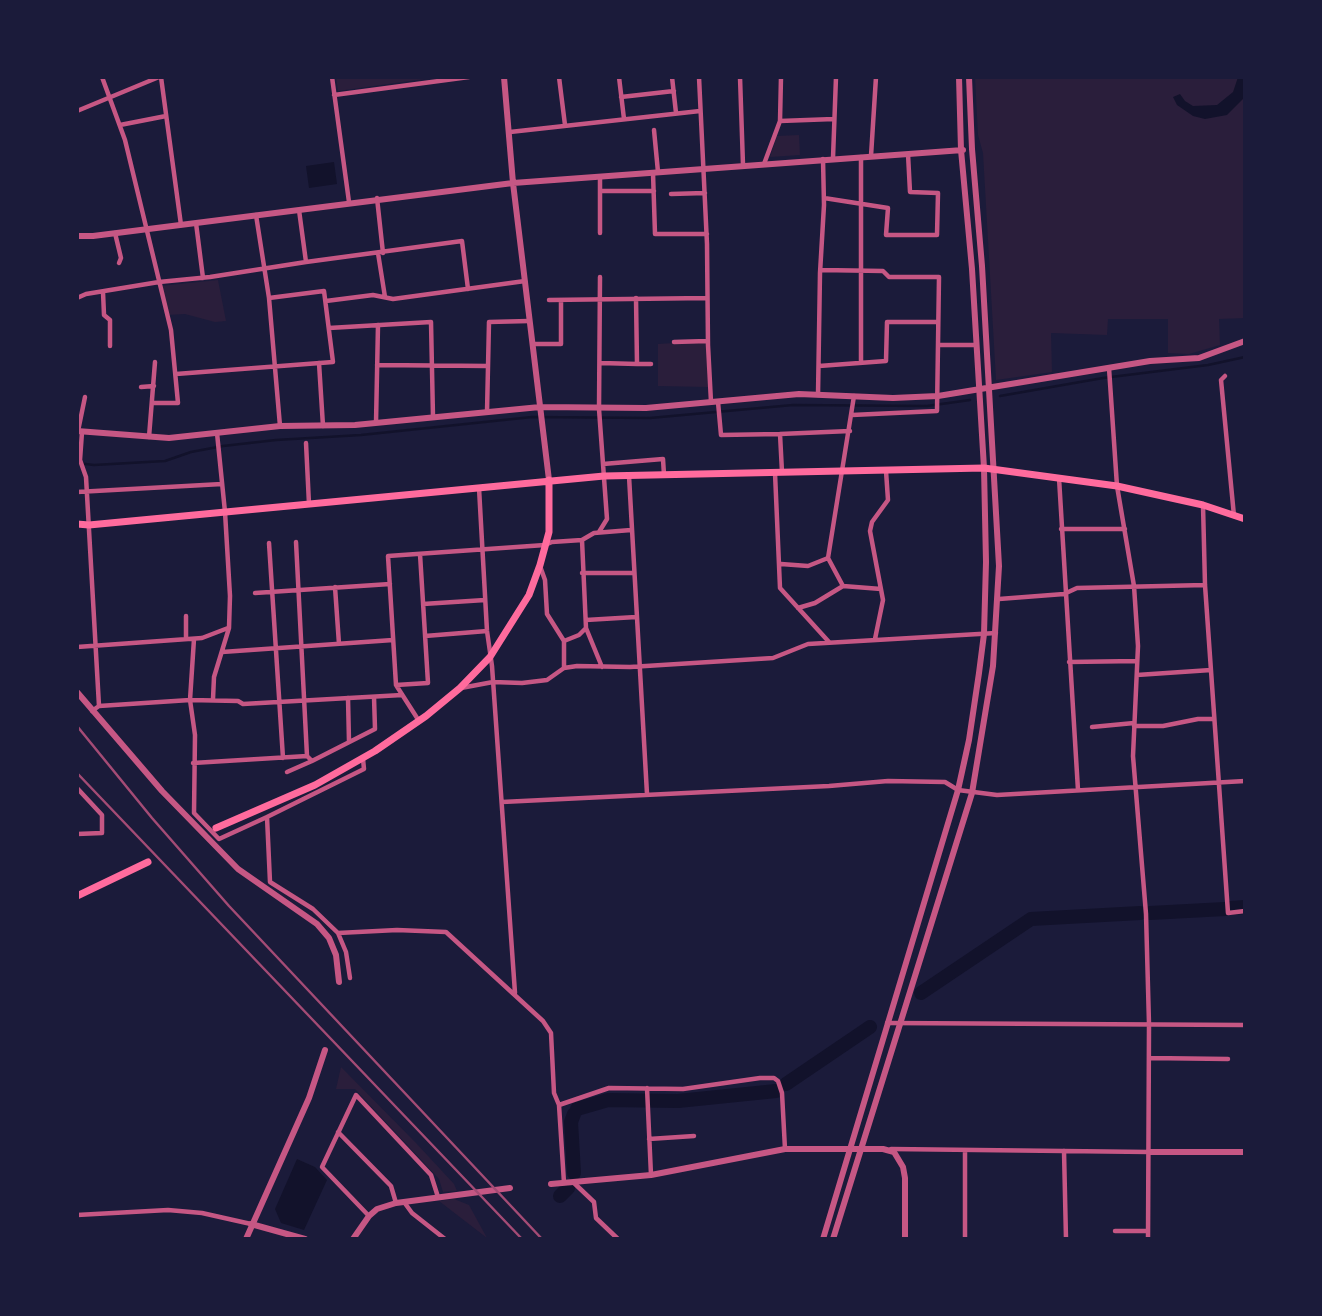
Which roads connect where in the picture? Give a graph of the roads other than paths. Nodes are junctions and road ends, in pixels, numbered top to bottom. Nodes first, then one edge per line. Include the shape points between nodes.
1 (102, 77) edge
2 (160, 77) edge
3 (332, 77) edge
4 (469, 77) edge
5 (504, 77) edge
6 (559, 77) edge
7 (619, 77) edge
8 (672, 77) edge
9 (699, 77) edge
10 (740, 77) edge
11 (781, 77) edge
12 (835, 77) edge
13 (876, 77) edge
14 (958, 77) edge
15 (969, 77) edge
16 (674, 91) junction
17 (334, 95) junction
18 (621, 97) junction
19 (110, 99) junction
20 (77, 111) edge
21 (701, 111) junction
22 (676, 113) junction
23 (166, 116) junction
24 (624, 118) junction
25 (834, 119) junction
26 (780, 121) junction
27 (120, 125) junction
28 (565, 125) junction
29 (654, 130) dead end
30 (510, 132) junction
31 (972, 149) junction
32 (961, 150) junction
33 (908, 153) junction
34 (861, 156) junction
35 (871, 156) junction
36 (822, 159) junction
37 (833, 159) junction
38 (764, 164) junction
39 (743, 165) junction
40 (704, 167) junction
41 (656, 172) junction
42 (600, 176) junction
43 (513, 183) junction
44 (600, 191) junction
45 (654, 191) junction
46 (705, 193) junction
47 (671, 194) dead end
48 (377, 198) junction
49 (824, 198) junction
50 (349, 202) junction
51 (861, 203) junction
52 (299, 209) junction
53 (256, 214) junction
54 (196, 222) junction
55 (181, 225) junction
56 (147, 229) junction
57 (115, 233) junction
58 (600, 233) dead end
59 (707, 234) junction
60 (77, 236) edge
61 (381, 253) junction
62 (306, 262) junction
63 (119, 263) dead end
64 (264, 270) junction
65 (821, 270) junction
66 (862, 271) junction
67 (600, 277) dead end
68 (203, 278) junction
69 (525, 281) junction
70 (159, 282) junction
71 (468, 289) junction
72 (103, 292) junction
73 (77, 298) edge
74 (269, 298) junction
75 (385, 298) junction
76 (636, 298) junction
77 (707, 298) junction
78 (550, 300) dead end
79 (600, 300) junction
80 (561, 301) junction
81 (326, 302) junction
82 (529, 321) junction
83 (937, 321) junction
84 (378, 325) junction
85 (329, 328) junction
86 (708, 341) junction
87 (1245, 341) edge
88 (674, 342) dead end
89 (532, 344) junction
90 (938, 345) junction
91 (976, 345) junction
92 (110, 346) dead end
93 (155, 362) dead end
94 (861, 362) junction
95 (319, 363) junction
96 (601, 363) junction
97 (637, 364) junction
98 (651, 364) dead end
99 (377, 365) junction
100 (433, 365) junction
101 (488, 366) junction
102 (819, 366) junction
103 (276, 367) junction
104 (176, 374) junction
105 (1110, 375) junction
106 (1226, 376) dead end
107 (154, 386) junction
108 (141, 387) dead end
109 (989, 387) junction
110 (978, 388) junction
111 (818, 395) junction
112 (85, 397) dead end
113 (937, 399) junction
114 (854, 400) junction
115 (153, 403) junction
116 (716, 404) junction
117 (487, 412) junction
118 (599, 412) junction
119 (852, 413) junction
120 (541, 414) junction
121 (433, 417) junction
122 (376, 423) junction
123 (280, 426) junction
124 (323, 426) junction
125 (850, 431) junction
126 (79, 432) edge
127 (217, 433) junction
128 (780, 434) junction
129 (149, 437) junction
130 (306, 443) dead end
131 (603, 464) junction
132 (984, 468) junction
133 (994, 470) junction
134 (886, 471) junction
135 (843, 472) junction
136 (779, 473) junction
137 (664, 475) junction
138 (604, 476) junction
139 (629, 476) junction
140 (1059, 478) junction
141 (549, 480) junction
142 (222, 484) junction
143 (1117, 486) junction
144 (479, 487) junction
145 (87, 491) junction
146 (77, 492) edge
147 (309, 504) junction
148 (1203, 505) junction
149 (225, 512) junction
150 (1234, 516) junction
151 (1245, 519) edge
152 (77, 524) edge
153 (89, 525) junction
154 (1061, 529) junction
155 (1125, 529) junction
156 (631, 530) junction
157 (599, 532) junction
158 (582, 540) junction
159 (296, 542) dead end
160 (269, 543) dead end
161 (545, 545) junction
162 (482, 549) junction
163 (420, 554) junction
164 (828, 558) junction
165 (781, 564) junction
166 (540, 565) junction
167 (634, 572) junction
168 (582, 573) junction
169 (390, 584) junction
170 (1205, 585) junction
171 (843, 586) junction
172 (1134, 586) junction
173 (335, 587) junction
174 (298, 589) junction
175 (881, 589) junction
176 (272, 590) junction
177 (255, 593) dead end
178 (1064, 594) junction
179 (999, 599) junction
180 (485, 600) junction
181 (423, 604) junction
182 (798, 608) junction
183 (186, 617) dead end
184 (636, 617) junction
185 (586, 620) junction
186 (229, 628) junction
187 (586, 628) junction
188 (487, 631) junction
189 (996, 633) junction
190 (984, 634) junction
191 (425, 636) junction
192 (186, 639) junction
193 (194, 639) junction
194 (875, 639) junction
195 (393, 640) junction
196 (564, 641) junction
197 (830, 642) junction
198 (339, 644) junction
199 (95, 645) junction
200 (301, 646) junction
201 (77, 647) edge
202 (277, 648) junction
203 (222, 652) junction
204 (489, 657) junction
205 (1137, 661) junction
206 (1069, 662) junction
207 (639, 666) junction
208 (602, 667) junction
209 (564, 668) junction
210 (1211, 670) junction
211 (1137, 675) junction
212 (493, 682) junction
213 (396, 685) junction
214 (460, 688) junction
215 (77, 692) edge
216 (402, 695) junction
217 (374, 697) junction
218 (348, 698) junction
219 (213, 699) junction
220 (190, 700) junction
221 (304, 701) junction
222 (281, 702) junction
223 (99, 706) junction
224 (92, 711) junction
225 (1214, 719) junction
226 (419, 721) junction
227 (1134, 725) junction
228 (1093, 727) dead end
229 (349, 742) junction
230 (283, 758) junction
231 (362, 758) junction
232 (310, 759) junction
233 (193, 764) junction
234 (287, 772) dead end
235 (1245, 781) edge
236 (1218, 783) junction
237 (77, 788) edge
238 (1135, 788) junction
239 (958, 790) junction
240 (1078, 790) junction
241 (972, 793) junction
242 (647, 794) junction
243 (502, 802) junction
244 (267, 817) junction
245 (216, 828) dead end
246 (77, 834) edge
247 (148, 862) dead end
248 (77, 896) edge
249 (1245, 911) edge
250 (338, 933) junction
251 (350, 978) dead end
252 (339, 982) dead end
253 (515, 993) junction
254 (899, 1022) junction
255 (887, 1023) junction
256 (1149, 1024) junction
257 (1245, 1026) edge
258 (325, 1049) dead end
259 (1149, 1058) junction
260 (1228, 1059) dead end
261 (648, 1088) junction
262 (559, 1105) junction
263 (337, 1131) junction
264 (694, 1136) dead end
265 (649, 1139) junction
266 (785, 1149) junction
267 (851, 1149) junction
268 (861, 1149) junction
269 (883, 1149) junction
270 (965, 1150) junction
271 (1064, 1151) junction
272 (1149, 1152) junction
273 (1245, 1152) edge
274 (652, 1175) junction
275 (573, 1182) junction
276 (564, 1183) junction
277 (551, 1184) dead end
278 (510, 1188) dead end
279 (438, 1196) junction
280 (400, 1202) junction
281 (77, 1215) edge
282 (369, 1216) junction
283 (251, 1224) junction
284 (1115, 1231) dead end
285 (1149, 1231) junction
286 (246, 1239) edge
287 (305, 1239) edge
288 (353, 1239) edge
289 (445, 1239) edge
290 (618, 1239) edge
291 (823, 1239) edge
292 (833, 1239) edge
293 (905, 1239) edge
294 (965, 1239) edge
295 (1066, 1239) edge
296 (1149, 1239) edge

1 - 19 street
2 - 19 street
2 - 23 street
3 - 17 street
4 - 17 street
5 - 30 street
6 - 28 street
7 - 18 street
8 - 16 street
9 - 21 street
10 - 39 street
11 - 26 street
12 - 25 street
13 - 35 street
14 - 32 street
15 - 31 street
16 - 18 street
16 - 22 street
17 - 50 street
18 - 24 street
19 - 20 street
19 - 27 street
21 - 22 street
21 - 40 street
22 - 24 street
23 - 27 street
23 - 55 street
24 - 28 street
25 - 26 street
25 - 37 street
26 - 38 street
27 - 56 street
28 - 30 street
29 - 41 street
30 - 43 street
31 - 32 street
31 - 109 street
32 - 33 street
32 - 91 street
33 - 35 street
33 - 51 street via 910,192 938,193 937,235 886,235 888,208
34 - 35 street
34 - 37 street
34 - 51 street
36 - 37 street
36 - 38 street
36 - 49 street
38 - 39 street
39 - 40 street
40 - 41 street
40 - 46 street
41 - 42 street
41 - 45 street
42 - 43 street
42 - 44 street
43 - 48 street
43 - 69 street
44 - 45 street
44 - 58 street
45 - 59 street via 654,234
46 - 47 street
46 - 59 street
48 - 50 street
48 - 61 street
49 - 51 street
49 - 65 street
50 - 52 street
51 - 66 street
52 - 53 street
52 - 62 street
53 - 54 street
53 - 64 street
54 - 55 street
54 - 68 street
55 - 56 street
56 - 57 street
56 - 70 street
57 - 60 street
57 - 63 street
59 - 77 street
61 - 62 street
61 - 71 street via 461,241
61 - 75 street
62 - 64 street
64 - 68 street
64 - 74 street
65 - 66 street
65 - 102 street
66 - 83 street via 883,271 889,277 939,278
66 - 94 street
67 - 79 street
68 - 70 street
69 - 71 street
69 - 82 street
70 - 72 street
70 - 104 street via 172,330
71 - 75 street
72 - 73 street
72 - 92 street
74 - 81 street via 324,291
74 - 103 street
75 - 81 street via 373,295
76 - 77 street
76 - 79 street
76 - 97 street
77 - 86 street
78 - 80 street
79 - 80 street
79 - 96 street
80 - 89 street via 561,344
81 - 85 street
82 - 89 street
82 - 101 street via 489,322
83 - 90 street
83 - 94 street via 887,322 886,361
84 - 85 street
84 - 99 street
84 - 100 street via 431,322
85 - 95 street via 333,362
86 - 88 street
86 - 116 street
87 - 105 street via 1199,358 1150,361
89 - 120 street
90 - 91 street
90 - 113 street
91 - 110 street
93 - 107 street
94 - 102 street
95 - 103 street
95 - 124 street
96 - 97 street
96 - 118 street
97 - 98 street
99 - 100 street
99 - 122 street
100 - 101 street
100 - 121 street
101 - 117 street
102 - 111 street
103 - 104 street
103 - 123 street
104 - 115 street via 178,403
105 - 109 street
105 - 143 street
106 - 150 street via 1221,380
107 - 108 street
107 - 115 street
109 - 110 street
109 - 133 street
110 - 113 street
110 - 132 street
111 - 114 street
111 - 116 street
112 - 126 street
113 - 114 street
113 - 119 street via 937,411
114 - 119 street
115 - 129 street
116 - 118 street
116 - 128 street via 721,435
117 - 120 street
117 - 121 street
118 - 120 street
118 - 131 street
119 - 125 street
120 - 141 street
121 - 122 street
122 - 124 street
123 - 124 street
123 - 127 street
125 - 128 street
125 - 135 street
126 - 129 street
126 - 145 street
127 - 129 street
127 - 142 street
128 - 136 street
130 - 147 street
131 - 137 street via 663,459
131 - 138 street
132 - 133 main road
132 - 134 main road
132 - 190 street
133 - 140 main road
133 - 179 street
134 - 135 main road
134 - 175 street via 888,500 870,531
135 - 136 main road
135 - 164 street
136 - 137 main road
136 - 165 street
137 - 139 main road
138 - 139 main road
138 - 141 main road
138 - 157 street via 607,519
139 - 156 street
140 - 143 main road
140 - 154 street
141 - 144 main road
141 - 161 main road
142 - 145 street
142 - 149 street
143 - 148 main road
143 - 155 street
144 - 147 main road
144 - 162 street
145 - 146 street
145 - 153 street
147 - 149 main road
148 - 150 main road
148 - 170 street
149 - 153 main road
149 - 186 street
150 - 151 main road
152 - 153 main road
153 - 199 street
154 - 155 street
154 - 178 street
155 - 172 street
156 - 157 street
156 - 167 street
157 - 158 street
158 - 161 street
158 - 168 street
159 - 174 street
160 - 176 street
161 - 162 street
161 - 166 main road
162 - 163 street
162 - 180 street
163 - 169 street via 388,556
163 - 181 street
164 - 165 street via 808,566
164 - 171 street
165 - 182 street via 780,588
166 - 196 street via 547,614
166 - 204 main road via 529,595
167 - 168 street
167 - 184 street
168 - 185 street
169 - 173 street
169 - 195 street
170 - 172 street
170 - 210 street
171 - 175 street
171 - 182 street
172 - 178 street via 1077,588
172 - 205 street
173 - 174 street
173 - 198 street
174 - 176 street
174 - 200 street
175 - 194 street
176 - 177 street
176 - 202 street
178 - 179 street
178 - 206 street
179 - 189 street
180 - 181 street
180 - 188 street
181 - 191 street
182 - 197 street
183 - 192 street
184 - 185 street
184 - 207 street
185 - 187 street
186 - 193 street
186 - 203 street
187 - 196 street
187 - 208 street
188 - 191 street
188 - 204 street
189 - 190 street
189 - 241 street
190 - 194 street
190 - 239 street
191 - 213 street via 428,682
192 - 193 street
192 - 199 street
193 - 220 street
194 - 197 street
195 - 198 street
195 - 213 street
196 - 209 street
197 - 207 street via 808,644 773,658
198 - 200 street
199 - 201 street
199 - 223 street
200 - 202 street
200 - 221 street
202 - 203 street
202 - 222 street
203 - 219 street
204 - 212 street
204 - 214 main road
205 - 206 street
205 - 211 street
206 - 240 street
207 - 208 street
207 - 242 street
208 - 209 street
209 - 212 street via 547,680
210 - 211 street
210 - 225 street
211 - 227 street
212 - 214 street
212 - 243 street
213 - 216 street
214 - 226 main road
215 - 224 street
216 - 217 street
216 - 226 street
217 - 218 street
217 - 229 street via 375,729
218 - 221 street
218 - 229 street
219 - 220 street
219 - 222 street via 243,704
220 - 223 street
220 - 233 street via 195,722
221 - 222 street
221 - 232 street
222 - 230 street
223 - 224 street
224 - 252 street via 238,869 317,924 336,955
225 - 227 street
225 - 236 street
226 - 231 main road
227 - 228 street
227 - 238 street
229 - 232 street
230 - 232 street
230 - 233 street
231 - 244 street via 364,769
231 - 245 main road via 315,785
232 - 234 street
233 - 244 street via 194,813 219,839
235 - 236 street
236 - 238 street
236 - 249 street via 1228,912
237 - 246 street via 102,815 102,833
238 - 240 street
238 - 256 street via 1146,914
239 - 241 street
239 - 242 street via 945,782 888,781
239 - 255 street
240 - 241 street
241 - 254 street
242 - 243 street
243 - 253 street
244 - 250 street via 270,882 313,909
247 - 248 main road
250 - 251 street
250 - 253 street via 446,932
253 - 262 street via 551,1033 554,1093
254 - 255 street
254 - 256 street
254 - 268 street
255 - 267 street
256 - 257 street
256 - 259 street
258 - 283 street via 309,1098
259 - 260 street
259 - 272 street
261 - 262 street via 609,1088
261 - 265 street
261 - 266 street via 683,1089 774,1078 782,1093
262 - 276 street
263 - 279 street via 356,1095 431,1175
263 - 280 street via 391,1186
263 - 282 street via 321,1167
264 - 265 street
265 - 274 street
266 - 267 street
266 - 274 street
267 - 268 street
267 - 291 street
268 - 269 street
268 - 292 street
269 - 270 street
269 - 293 street via 894,1153 903,1167
270 - 271 street
270 - 294 street
271 - 272 street
271 - 295 street
272 - 273 street
272 - 285 street
274 - 275 street
275 - 276 street
275 - 290 street via 594,1202 596,1218
276 - 277 street
278 - 279 street
279 - 280 street
280 - 282 street
280 - 289 street
281 - 283 street via 168,1210
282 - 288 street
283 - 286 street
283 - 287 street
284 - 285 street
285 - 296 street

